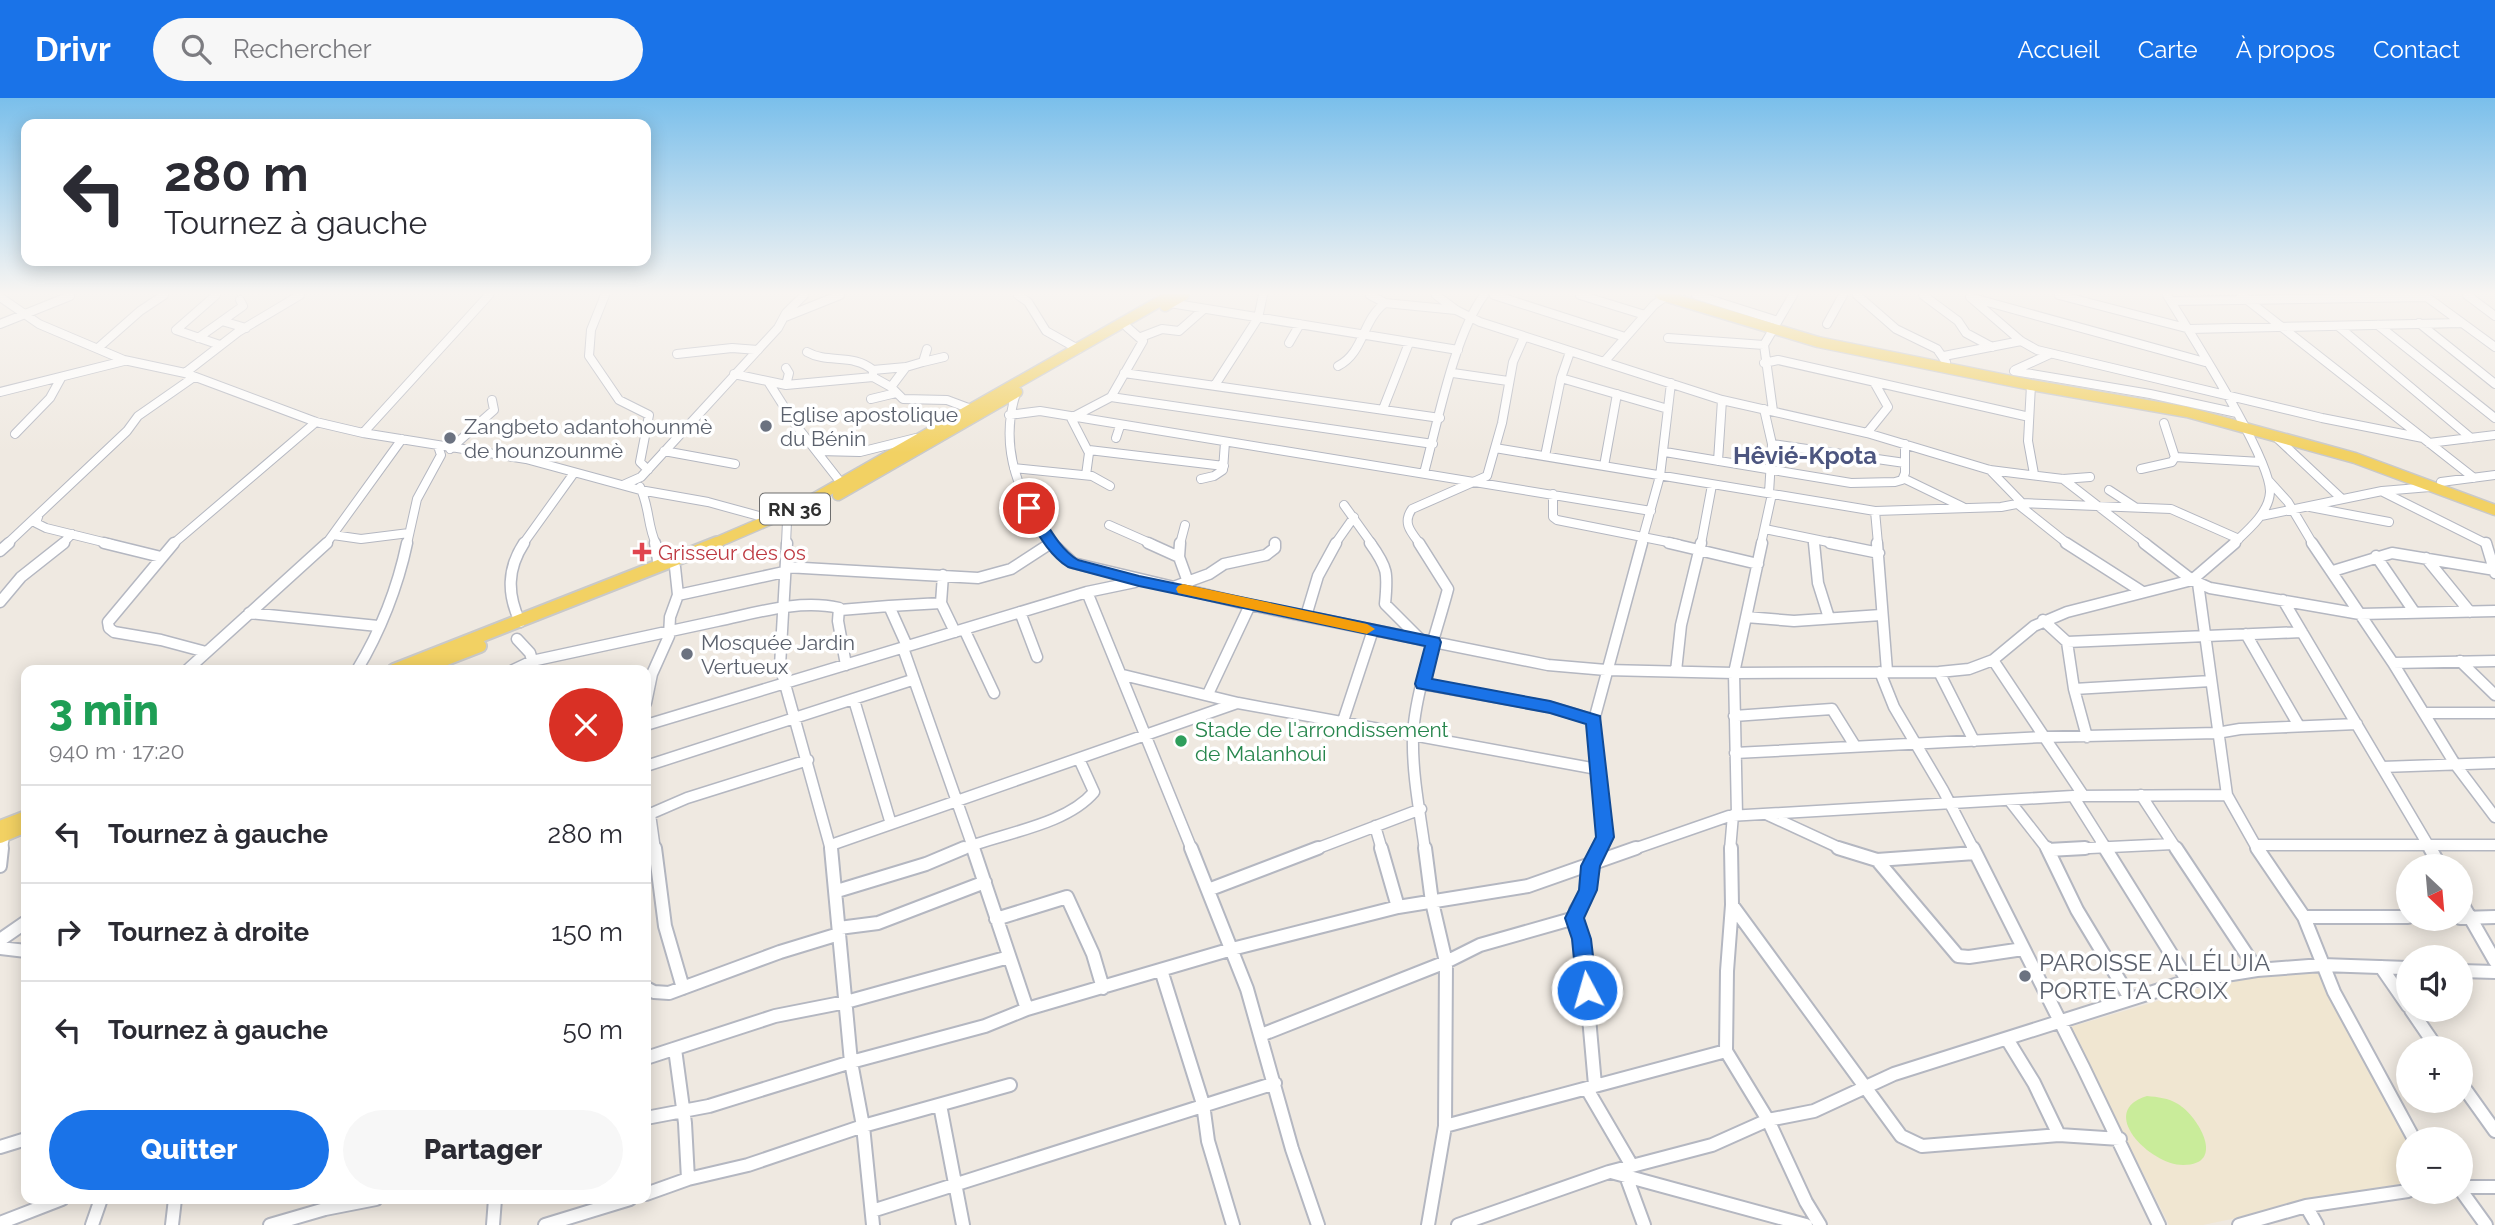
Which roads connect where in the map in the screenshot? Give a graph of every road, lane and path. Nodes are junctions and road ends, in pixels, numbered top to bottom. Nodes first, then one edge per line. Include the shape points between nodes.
1 (99, 348) edge
2 (217, 348) edge
3 (441, 348) edge
4 (590, 348) edge
5 (760, 348) edge
6 (1092, 348) edge
7 (1140, 348) edge
8 (1239, 348) edge
9 (1357, 348) edge
10 (1407, 348) edge
11 (1441, 348) edge
12 (1517, 348) edge
13 (1556, 348) edge
14 (1616, 348) edge
15 (1760, 348) edge
16 (1764, 348) junction
17 (1874, 348) edge
18 (1888, 348) edge
19 (1933, 348) edge
20 (1990, 348) edge
21 (2036, 348) edge
22 (2154, 348) edge
23 (2196, 348) edge
24 (2307, 348) edge
25 (2363, 348) edge
26 (2407, 348) edge
27 (2449, 348) edge
28 (927, 349) dead end
29 (1078, 349) edge
30 (758, 350) junction
31 (1458, 350) joint
32 (807, 352) dead end
33 (1570, 352) junction
34 (677, 354) dead end
35 (2050, 354) junction
36 (944, 358) dead end
37 (1945, 359) junction
38 (124, 360) junction
39 (1778, 360) junction
40 (923, 362) junction
41 (1604, 362) junction
42 (2205, 362) junction
43 (1764, 363) junction
44 (1338, 366) dead end
45 (906, 367) junction
46 (786, 368) dead end
47 (873, 373) junction
48 (1124, 373) junction
49 (1453, 373) junction
50 (734, 374) junction
51 (190, 375) junction
52 (61, 377) junction
53 (1561, 378) junction
54 (1508, 381) junction
55 (1874, 382) junction
56 (769, 383) junction
57 (1671, 383) junction
58 (2031, 384) junction
59 (2495, 384) edge
60 (1215, 385) junction
61 (786, 386) junction
62 (894, 390) junction
63 (0, 392) edge
64 (1016, 393) junction
65 (2226, 393) junction
66 (1617, 394) junction
67 (1111, 397) junction
68 (872, 399) dead end
69 (492, 400) dead end
70 (1722, 400) junction
71 (1764, 408) junction
72 (971, 409) junction
73 (1383, 409) junction
74 (1010, 410) junction
75 (1668, 410) junction
76 (1773, 411) junction
77 (2025, 416) junction
78 (1072, 418) junction
79 (1440, 418) junction
80 (2495, 418) edge
81 (2240, 420) junction
82 (316, 422) junction
83 (2164, 423) dead end
84 (1120, 426) junction
85 (363, 433) junction
86 (1867, 433) junction
87 (15, 434) dead end
88 (929, 434) junction
89 (2273, 435) junction
90 (2495, 435) edge
91 (1116, 438) dead end
92 (2471, 438) junction
93 (402, 439) junction
94 (2426, 440) junction
95 (1224, 442) junction
96 (1433, 444) junction
97 (1772, 444) junction
98 (1905, 444) junction
99 (452, 448) junction
100 (1495, 448) junction
101 (439, 450) junction
102 (1089, 450) junction
103 (664, 451) junction
104 (818, 452) junction
105 (1665, 452) junction
106 (1545, 456) junction
107 (2175, 457) junction
108 (1718, 461) junction
109 (2261, 462) junction
110 (1905, 463) junction
111 (735, 464) dead end
112 (1224, 466) junction
113 (1604, 466) junction
114 (1014, 468) junction
115 (2141, 469) dead end
116 (1990, 470) junction
117 (1768, 471) junction
118 (574, 473) junction
119 (644, 473) junction
120 (1424, 473) junction
121 (2034, 474) junction
122 (1086, 475) junction
123 (2495, 475) edge
124 (1661, 477) junction
125 (2090, 477) dead end
126 (1903, 478) junction
127 (2474, 478) junction
128 (1200, 479) dead end
129 (2063, 479) junction
130 (2269, 481) junction
131 (1477, 482) junction
132 (842, 484) junction
133 (2437, 484) junction
134 (623, 485) junction
135 (1712, 485) junction
136 (1110, 486) dead end
137 (639, 490) junction
138 (2109, 490) dead end
139 (2382, 491) junction
140 (1553, 494) junction
141 (1771, 494) junction
142 (2342, 499) junction
143 (2495, 502) edge
144 (2021, 504) junction
145 (1345, 505) dead end
146 (2098, 506) junction
147 (2307, 506) junction
148 (2136, 507) junction
149 (1963, 508) junction
150 (2291, 509) junction
151 (2495, 510) edge
152 (1875, 511) junction
153 (1651, 512) junction
154 (40, 513) junction
155 (2261, 516) junction
156 (1354, 517) junction
157 (770, 519) junction
158 (787, 521) junction
159 (2389, 522) dead end
160 (1109, 525) dead end
161 (1185, 525) dead end
162 (1765, 529) junction
163 (409, 533) junction
164 (72, 534) junction
165 (333, 535) junction
166 (1643, 538) junction
167 (2239, 539) junction
168 (1814, 540) junction
169 (1052, 542) junction
170 (1275, 543) dead end
171 (1700, 549) junction
172 (0, 551) edge
173 (1879, 553) junction
174 (1179, 556) junction
175 (2376, 556) junction
176 (161, 557) junction
177 (2426, 558) junction
178 (1758, 564) junction
179 (659, 566) junction
180 (675, 567) junction
181 (785, 570) junction
182 (2333, 571) junction
183 (2495, 571) edge
184 (1209, 574) junction
185 (943, 575) junction
186 (1139, 581) junction
187 (1188, 582) junction
188 (2195, 582) junction
189 (1172, 587) junction
190 (1196, 591) junction
191 (1087, 592) junction
192 (2141, 592) junction
193 (678, 595) junction
194 (2283, 600) junction
195 (0, 602) edge
196 (941, 603) junction
197 (1250, 605) junction
198 (888, 606) junction
199 (780, 609) junction
200 (840, 610) junction
201 (2495, 611) edge
202 (1020, 612) junction
203 (2470, 612) junction
204 (250, 613) junction
205 (2415, 613) junction
206 (2360, 614) junction
207 (1881, 615) junction
208 (1306, 616) junction
209 (1746, 617) junction
210 (1829, 618) junction
211 (2043, 621) junction
212 (520, 622) junction
213 (378, 626) junction
214 (670, 630) junction
215 (1373, 630) junction
216 (960, 631) junction
217 (2302, 632) junction
218 (2246, 634) junction
219 (2206, 635) junction
220 (517, 639) dead end
221 (1421, 640) junction
222 (1434, 642) junction
223 (2067, 642) junction
224 (905, 647) junction
225 (206, 652) junction
226 (1037, 657) dead end
227 (1993, 660) junction
228 (2460, 661) junction
229 (2495, 661) edge
230 (2393, 663) junction
231 (192, 665) edge
232 (360, 665) edge
233 (407, 665) edge
234 (430, 665) edge
235 (533, 665) edge
236 (537, 665) edge
237 (846, 665) junction
238 (651, 670) edge
239 (1606, 670) junction
240 (1676, 671) junction
241 (1883, 671) junction
242 (1939, 672) junction
243 (1734, 673) junction
244 (1123, 675) junction
245 (912, 680) junction
246 (2211, 681) junction
247 (785, 684) junction
248 (1423, 684) junction
249 (2074, 690) junction
250 (993, 693) dead end
251 (1208, 694) junction
252 (2495, 695) edge
253 (854, 701) junction
254 (1238, 703) junction
255 (2425, 713) junction
256 (2495, 713) edge
257 (1734, 716) junction
258 (796, 717) junction
259 (1594, 720) junction
260 (1343, 721) junction
261 (651, 724) edge
262 (2357, 724) junction
263 (2299, 726) junction
264 (2217, 733) junction
265 (1145, 735) junction
266 (1413, 735) junction
267 (2042, 737) junction
268 (2087, 737) junction
269 (1974, 741) junction
270 (1916, 744) junction
271 (1855, 746) junction
272 (1735, 753) junction
273 (1079, 759) junction
274 (808, 760) junction
275 (651, 764) edge
276 (2455, 764) junction
277 (2495, 764) edge
278 (2382, 767) junction
279 (1597, 769) junction
280 (2141, 794) junction
281 (2078, 795) junction
282 (2227, 795) junction
283 (2009, 800) junction
284 (956, 803) junction
285 (2490, 804) edge
286 (1951, 805) junction
287 (1420, 809) junction
288 (651, 814) edge
289 (1766, 814) junction
290 (1735, 815) junction
291 (2495, 817) edge
292 (21, 820) edge
293 (651, 821) edge
294 (891, 824) junction
295 (1375, 826) junction
296 (21, 827) edge
297 (1, 833) edge
298 (2173, 844) junction
299 (831, 845) junction
300 (972, 845) junction
301 (2255, 845) junction
302 (2495, 845) edge
303 (2429, 847) junction
304 (2106, 848) junction
305 (2048, 850) junction
306 (1975, 853) junction
307 (2433, 854) edge
308 (1877, 860) junction
309 (0, 866) edge
310 (1591, 866) junction
311 (985, 883) junction
312 (1208, 890) junction
313 (837, 891) junction
314 (1432, 902) junction
315 (1732, 905) junction
316 (1398, 907) junction
317 (2304, 917) junction
318 (2396, 917) edge
319 (2495, 917) edge
320 (1574, 918) junction
321 (2473, 918) edge
322 (996, 919) junction
323 (21, 925) edge
324 (2473, 928) edge
325 (839, 931) junction
326 (0, 940) edge
327 (0, 948) edge
328 (1232, 949) junction
329 (2023, 949) junction
330 (21, 950) edge
331 (1010, 957) junction
332 (2495, 961) edge
333 (1446, 962) junction
334 (2322, 965) junction
335 (2381, 967) junction
336 (2396, 968) edge
337 (1161, 970) junction
338 (2258, 970) junction
339 (2473, 971) edge
340 (2495, 972) edge
341 (2188, 981) junction
342 (683, 988) junction
343 (1103, 988) junction
344 (2396, 989) edge
345 (651, 990) edge
346 (2130, 998) junction
347 (846, 1002) junction
348 (1027, 1009) junction
349 (2062, 1020) junction
350 (1261, 1035) junction
351 (2007, 1040) junction
352 (676, 1049) junction
353 (1726, 1051) junction
354 (651, 1056) edge
355 (851, 1062) junction
356 (1275, 1083) junction
357 (1010, 1085) dead end
358 (1591, 1087) junction
359 (1863, 1088) junction
360 (2473, 1100) edge
361 (1203, 1104) junction
362 (940, 1105) junction
363 (683, 1110) junction
364 (651, 1117) edge
365 (1768, 1120) junction
366 (863, 1126) junction
367 (1444, 1126) junction
368 (2408, 1127) edge
369 (2495, 1131) edge
370 (2059, 1135) junction
371 (2120, 1139) junction
372 (21, 1141) edge
373 (0, 1147) edge
374 (1629, 1171) junction
375 (688, 1179) junction
376 (956, 1184) junction
377 (2495, 1187) edge
378 (2473, 1188) edge
379 (651, 1192) edge
380 (2396, 1193) edge
381 (49, 1204) edge
382 (98, 1204) edge
383 (174, 1204) edge
384 (350, 1204) edge
385 (495, 1204) edge
386 (614, 1204) edge
387 (2471, 1204) edge
388 (2306, 1206) junction
389 (872, 1211) junction
390 (0, 1223) edge
391 (92, 1225) edge
392 (172, 1225) edge
393 (270, 1225) edge
394 (493, 1225) edge
395 (545, 1225) edge
396 (873, 1225) edge
397 (963, 1225) edge
398 (1233, 1225) edge
399 (1318, 1225) edge
400 (1428, 1225) edge
401 (1458, 1225) edge
402 (1644, 1225) edge
403 (1806, 1225) edge
404 (1820, 1225) edge
405 (2159, 1225) edge
406 (2239, 1225) edge
407 (2318, 1225) edge
408 (2486, 1225) edge

1 - 38 street
2 - 51 street
3 - 85 street
4 - 119 street via 589,356 619,400 649,415 640,462
5 - 30 street
6 - 64 main road, RN 36
7 - 48 street
8 - 60 street
9 - 44 street via 1352,359
10 - 73 street
11 - 31 street
12 - 54 street
13 - 33 street
14 - 41 street
15 - 16 street
16 - 39 street
16 - 43 street
17 - 58 main road
18 - 37 main road
19 - 37 street
20 - 37 street
21 - 35 street
22 - 42 street
23 - 42 street
24 - 94 street
25 - 92 street
26 - 80 street
27 - 59 street
28 - 40 street
29 - 72 main road, RN 36
30 - 34 street
30 - 50 street
31 - 49 street
32 - 47 street via 817,358 865,363
33 - 41 street
33 - 53 street
35 - 65 street
35 - 81 street via 2014,371 2167,397
36 - 40 street
37 - 81 main road
38 - 51 street
38 - 52 street
39 - 43 street
39 - 55 street
40 - 45 street
41 - 57 street
42 - 65 street
43 - 76 street
45 - 47 street
45 - 62 street
46 - 61 street
47 - 61 street
47 - 62 street
48 - 60 street
48 - 67 street
49 - 54 street
49 - 79 street
50 - 56 street
50 - 103 street
51 - 82 street
51 - 154 street via 138,416 131,432
52 - 63 street
52 - 87 street via 50,398
53 - 66 street
53 - 106 street
54 - 100 street
55 - 77 street
55 - 86 street via 1888,407
56 - 61 street
56 - 104 street
57 - 70 street
57 - 75 street
58 - 77 street
58 - 81 main road
60 - 73 street
62 - 68 street
62 - 72 street via 912,400 948,400
64 - 74 street
64 - 158 main road, RN 36 via 884,471
65 - 81 street
65 - 94 street
66 - 75 street
66 - 113 street
67 - 78 street
67 - 96 street
69 - 99 street via 494,410
70 - 71 street
70 - 108 street
71 - 76 street
71 - 97 street
72 - 88 main road, RN 36
73 - 79 street
74 - 78 street
74 - 114 street
75 - 105 street
76 - 86 street
77 - 121 street
78 - 84 street
78 - 102 street
79 - 96 street
81 - 89 main road
81 - 109 street
81 - 133 main road via 2337,445
82 - 85 street
82 - 176 street
83 - 107 street
84 - 91 street
84 - 95 street
85 - 93 street
86 - 98 street
88 - 104 street via 860,452
88 - 132 main road, RN 36
89 - 133 main road
89 - 142 street
90 - 92 street
92 - 94 street
93 - 101 street
93 - 165 street
94 - 127 street
95 - 112 street
95 - 120 street
96 - 120 street
97 - 110 street
97 - 117 street
98 - 110 street
98 - 116 street
99 - 101 street
99 - 118 street via 526,459
100 - 106 street
100 - 131 street via 1487,475
101 - 163 street via 417,499
102 - 112 street
102 - 122 street via 1091,467
103 - 111 street
103 - 119 street
104 - 132 street
105 - 108 street
105 - 124 street
106 - 113 street
107 - 109 street
107 - 115 street via 2172,462
108 - 117 street
109 - 130 street
110 - 126 street
112 - 128 street via 1214,476
113 - 124 street
114 - 122 street
114 - 169 street via 1021,495
116 - 121 street
116 - 144 street
117 - 126 street via 1856,484
117 - 141 street
118 - 134 street
118 - 212 street via 512,563 509,585
119 - 134 street
119 - 137 street
120 - 131 street
121 - 129 street
122 - 136 street
123 - 127 street
124 - 135 street
124 - 153 street
125 - 129 street
126 - 149 street
127 - 133 street
129 - 146 street
130 - 150 street
130 - 155 street via 2270,496
131 - 140 street
131 - 222 street via 1412,509 1407,516 1411,532 1447,585
132 - 157 main road, RN 36
133 - 139 street
133 - 143 main road
133 - 151 main road
134 - 137 street
135 - 141 street
135 - 171 street
137 - 157 street
137 - 179 street via 649,506
138 - 148 street
139 - 142 street
139 - 183 street via 2483,540
140 - 153 street
140 - 166 street via 1557,520
141 - 152 street
141 - 162 street
142 - 147 street
144 - 146 street
144 - 149 street
144 - 192 street via 2052,534
145 - 156 street
146 - 148 street
146 - 188 street
147 - 150 street
147 - 159 street
148 - 167 street via 2174,510
149 - 152 street
150 - 155 street
150 - 182 street
152 - 173 street
153 - 166 street
154 - 164 street via 37,525
154 - 172 street
155 - 167 street
156 - 208 street via 1317,578
156 - 221 street via 1388,569 1385,604
157 - 179 main road, RN 36
158 - 180 main road, RN 36
158 - 181 street
160 - 174 street
161 - 174 street
162 - 168 street
162 - 178 street
163 - 165 street via 351,539
163 - 213 street via 401,571
164 - 176 street
164 - 195 street
165 - 204 street
166 - 171 street
166 - 239 street
167 - 188 street
168 - 173 street
168 - 210 street via 1819,592
169 - 185 street via 1001,573 978,578
169 - 186 street via 1069,561
170 - 184 street via 1266,555 1233,560
171 - 178 street
171 - 240 street via 1681,625
173 - 207 street
174 - 187 street
175 - 177 street via 2392,553
175 - 182 street
175 - 205 street
176 - 225 street via 108,622 108,628
177 - 183 street
177 - 203 street
178 - 209 street
179 - 212 main road, RN 36
180 - 193 street
180 - 234 main road, RN 36
181 - 185 street
181 - 193 street
181 - 199 street
182 - 206 street
184 - 187 street
184 - 190 street
185 - 196 street
186 - 189 street
186 - 191 street
187 - 189 street
188 - 192 street
188 - 194 street
188 - 219 street
189 - 190 street
190 - 197 street
191 - 202 street
191 - 244 street
192 - 211 street
193 - 214 street
194 - 206 street
194 - 217 street
196 - 198 street
196 - 216 street
197 - 208 street
197 - 251 street
198 - 200 street
198 - 224 street
199 - 200 street via 833,606
199 - 214 street
199 - 247 street via 780,666
200 - 237 street
201 - 203 street
202 - 216 street
202 - 226 street
203 - 205 street
204 - 213 street
204 - 225 street
205 - 206 street
206 - 230 street
207 - 210 street
207 - 241 street
208 - 215 street
209 - 210 street via 1772,621
209 - 243 street
211 - 223 street
211 - 227 street
212 - 233 main road, RN 36
213 - 232 street
214 - 236 street
214 - 238 street
215 - 221 street
215 - 260 street
216 - 224 street
216 - 250 street
217 - 218 street
217 - 262 street
218 - 219 street
218 - 263 street
219 - 223 street
219 - 246 street
220 - 235 street via 530,653
221 - 222 street
222 - 239 street via 1538,663
222 - 248 street
223 - 249 street
224 - 237 street
224 - 245 street
225 - 231 street
227 - 242 street via 1969,669
227 - 267 street
228 - 229 street
228 - 230 street
228 - 252 street
230 - 255 street
237 - 247 street
239 - 240 street
239 - 259 street
240 - 243 street
241 - 242 street
241 - 243 street
241 - 270 street via 1887,692
242 - 269 street
243 - 257 street
244 - 251 street
244 - 265 street
245 - 253 street
245 - 284 street
246 - 249 street
246 - 264 street
247 - 258 street
247 - 261 street
248 - 259 street via 1550,707
248 - 266 street
249 - 268 street
251 - 254 street
253 - 258 street
253 - 294 street
254 - 260 street
254 - 265 street
255 - 256 street
255 - 276 street
257 - 271 street via 1832,709
257 - 272 street
258 - 274 street
258 - 275 street
259 - 279 street
260 - 266 street
262 - 263 street
262 - 278 street
263 - 264 street
264 - 268 street
264 - 282 street
265 - 273 street
265 - 312 street
266 - 279 street
266 - 287 street
267 - 268 street
267 - 269 street
267 - 281 street
269 - 270 street
270 - 271 street
270 - 286 street
271 - 272 street
272 - 290 street
273 - 284 street
273 - 300 street via 1094,792 1089,800 1063,815
274 - 288 street
274 - 299 street
276 - 277 street
276 - 278 street
276 - 285 street
278 - 303 street
279 - 310 street via 1605,837
280 - 281 street
280 - 282 street
280 - 298 street
281 - 283 street
281 - 304 street
282 - 301 street
283 - 286 street
283 - 305 street
284 - 294 street
284 - 300 street
285 - 291 street
286 - 289 street
286 - 306 street
287 - 295 street
287 - 314 street
289 - 290 street
289 - 308 street via 1834,847
290 - 310 street
290 - 315 street via 1728,883
292 - 297 main road
293 - 342 street via 665,926
294 - 299 street
295 - 312 street
295 - 316 street
296 - 297 main road
297 - 309 street
298 - 304 street
298 - 338 street
299 - 313 street
300 - 311 street
300 - 313 street
301 - 303 street
301 - 317 street
302 - 303 street
303 - 307 street
304 - 305 street
304 - 341 street
305 - 346 street via 2077,910
306 - 308 street
306 - 329 street
308 - 329 street via 1958,956
310 - 314 street via 1528,886
310 - 320 street via 1588,890
311 - 322 street
311 - 325 street via 878,923
312 - 328 street
313 - 325 street
314 - 316 street
314 - 333 street
315 - 353 street
315 - 359 street
316 - 328 street
317 - 318 street
317 - 334 street
319 - 321 street
320 - 333 street via 1480,945
320 - 358 street via 1582,939
322 - 331 street
322 - 343 street via 1067,897
323 - 326 street
324 - 332 street
325 - 342 street
325 - 347 street
327 - 330 street
328 - 337 street
328 - 350 street
329 - 349 street
331 - 347 street
331 - 348 street
333 - 350 street
333 - 367 street
334 - 335 street
334 - 338 street
334 - 368 street
335 - 336 street
335 - 344 street
337 - 343 street
337 - 361 street
338 - 341 street
339 - 340 street
341 - 346 street
342 - 345 street via 669,993
343 - 348 street
346 - 349 street
347 - 352 street via 775,1016
347 - 355 street
348 - 355 street via 985,1026
349 - 351 street
349 - 371 street
350 - 356 street
351 - 359 street
351 - 370 street
352 - 354 street
352 - 363 street
353 - 358 street
353 - 365 street
355 - 363 street
355 - 366 street
356 - 361 street
356 - 399 street
357 - 362 street
358 - 367 street
358 - 374 street
359 - 365 street via 1814,1111
359 - 370 street via 1901,1136 1914,1145
360 - 369 street
361 - 376 street
361 - 398 street via 1208,1141
362 - 366 street
362 - 376 street
363 - 364 street
363 - 375 street
365 - 374 street via 1712,1145
365 - 404 street
366 - 375 street via 748,1165
366 - 389 street
367 - 400 street
370 - 371 street
371 - 405 street
372 - 373 street
374 - 401 street via 1609,1172
374 - 402 street
374 - 403 street
375 - 379 street
376 - 389 street
376 - 397 street
377 - 378 street
380 - 388 street
381 - 390 street
382 - 391 street
383 - 392 street
384 - 393 street
385 - 394 street
386 - 395 street
387 - 408 street
388 - 406 street
388 - 407 street
389 - 396 street

